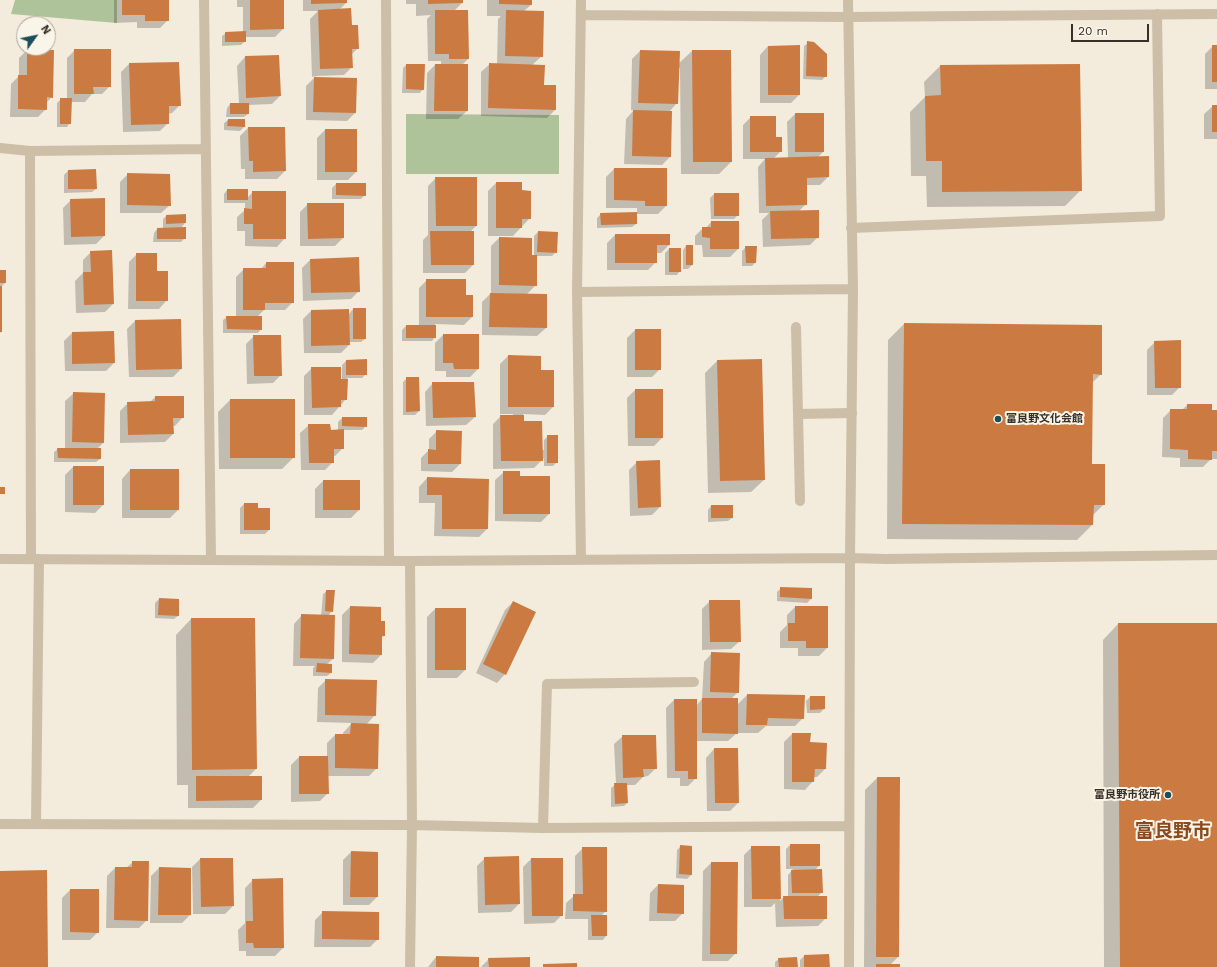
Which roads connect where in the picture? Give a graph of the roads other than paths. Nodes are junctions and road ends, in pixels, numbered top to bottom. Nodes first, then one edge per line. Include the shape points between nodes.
1 (204, 0) edge
2 (386, 0) edge
3 (581, 0) edge
4 (848, 0) edge
5 (1157, 14) junction
6 (1217, 14) edge
7 (581, 15) junction
8 (848, 16) junction
9 (0, 148) edge
10 (206, 149) junction
11 (30, 151) junction
12 (851, 228) junction
13 (853, 289) junction
14 (577, 292) junction
15 (796, 327) dead end
16 (852, 413) junction
17 (798, 414) junction
18 (800, 501) dead end
19 (1217, 555) edge
20 (850, 558) junction
21 (0, 559) edge
22 (35, 559) junction
23 (211, 560) junction
24 (389, 560) junction
25 (582, 560) junction
26 (410, 561) junction
27 (694, 682) dead end
28 (0, 824) edge
29 (36, 824) junction
30 (412, 826) junction
31 (849, 826) junction
32 (543, 828) junction
33 (410, 967) edge
34 (849, 967) edge

1 - 10 street
2 - 24 street
3 - 7 street
4 - 8 street
5 - 6 street
5 - 8 street
5 - 12 street via 1160,216
7 - 8 street
7 - 14 street
8 - 12 street
9 - 11 street
10 - 11 street
10 - 23 street
11 - 22 street
12 - 13 street
13 - 14 street
13 - 16 street
14 - 25 street
15 - 17 street
16 - 17 street
16 - 20 street
17 - 18 street
19 - 20 street
20 - 25 street
20 - 31 street
21 - 22 street
22 - 23 street
22 - 29 street
23 - 24 street
24 - 26 street
25 - 26 street
26 - 30 street
27 - 32 street via 547,684
28 - 29 street
29 - 30 street
30 - 32 street
30 - 33 street
31 - 32 street
31 - 34 street

